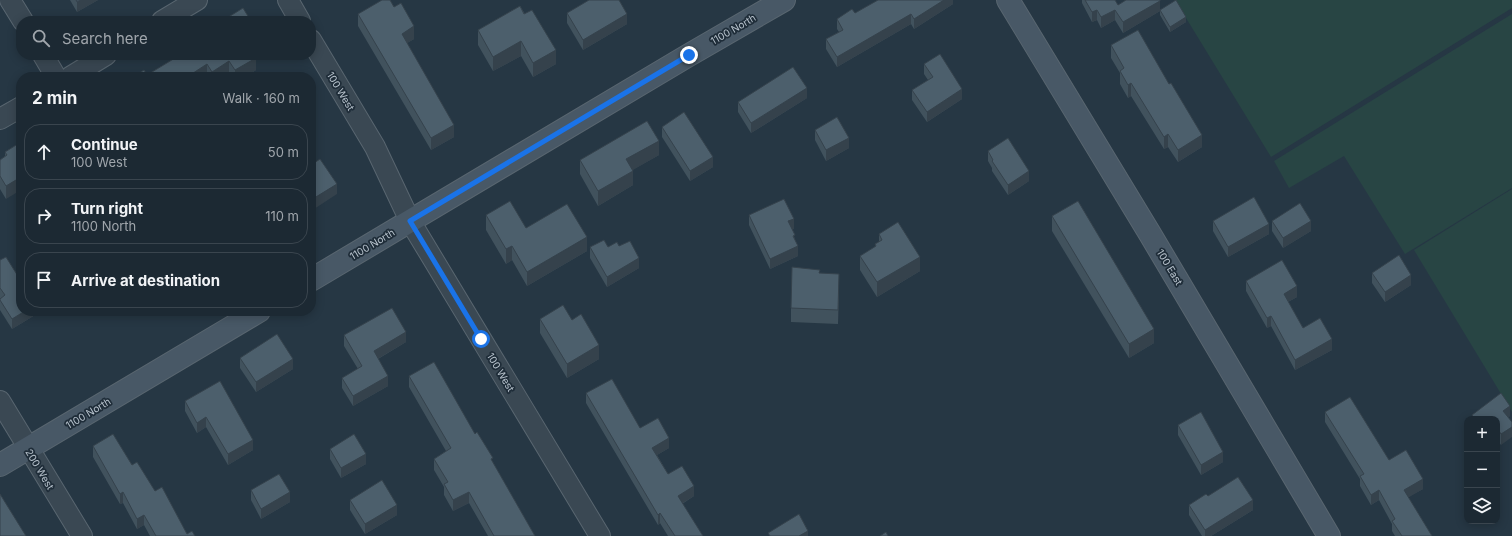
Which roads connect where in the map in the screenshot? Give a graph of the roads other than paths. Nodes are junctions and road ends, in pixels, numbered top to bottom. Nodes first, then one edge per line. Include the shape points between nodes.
1 (10, 0) edge
2 (196, 0) edge
3 (288, 0) edge
4 (784, 0) edge
5 (1008, 0) edge
6 (20, 16) edge
7 (170, 16) edge
8 (297, 16) edge
9 (316, 48) edge
10 (46, 60) edge
11 (98, 60) edge
12 (53, 72) edge
13 (78, 72) edge
14 (16, 110) edge
15 (0, 119) edge
16 (410, 221) junction
17 (316, 277) edge
18 (251, 316) edge
19 (0, 401) edge
20 (28, 449) junction
21 (0, 465) edge
22 (82, 536) edge
23 (600, 536) edge
24 (1329, 536) edge

1 - 6 street
2 - 7 street
3 - 8 street
4 - 16 main road, 1100 North
5 - 24 main road, 100 East
9 - 16 street, 100 West via 375,147
10 - 12 street
11 - 13 street
14 - 15 street
16 - 17 main road, 1100 North
16 - 23 street, 100 West
18 - 20 main road, 1100 North
19 - 20 street, 200 West
20 - 21 main road, 1100 North
20 - 22 street, 200 West

